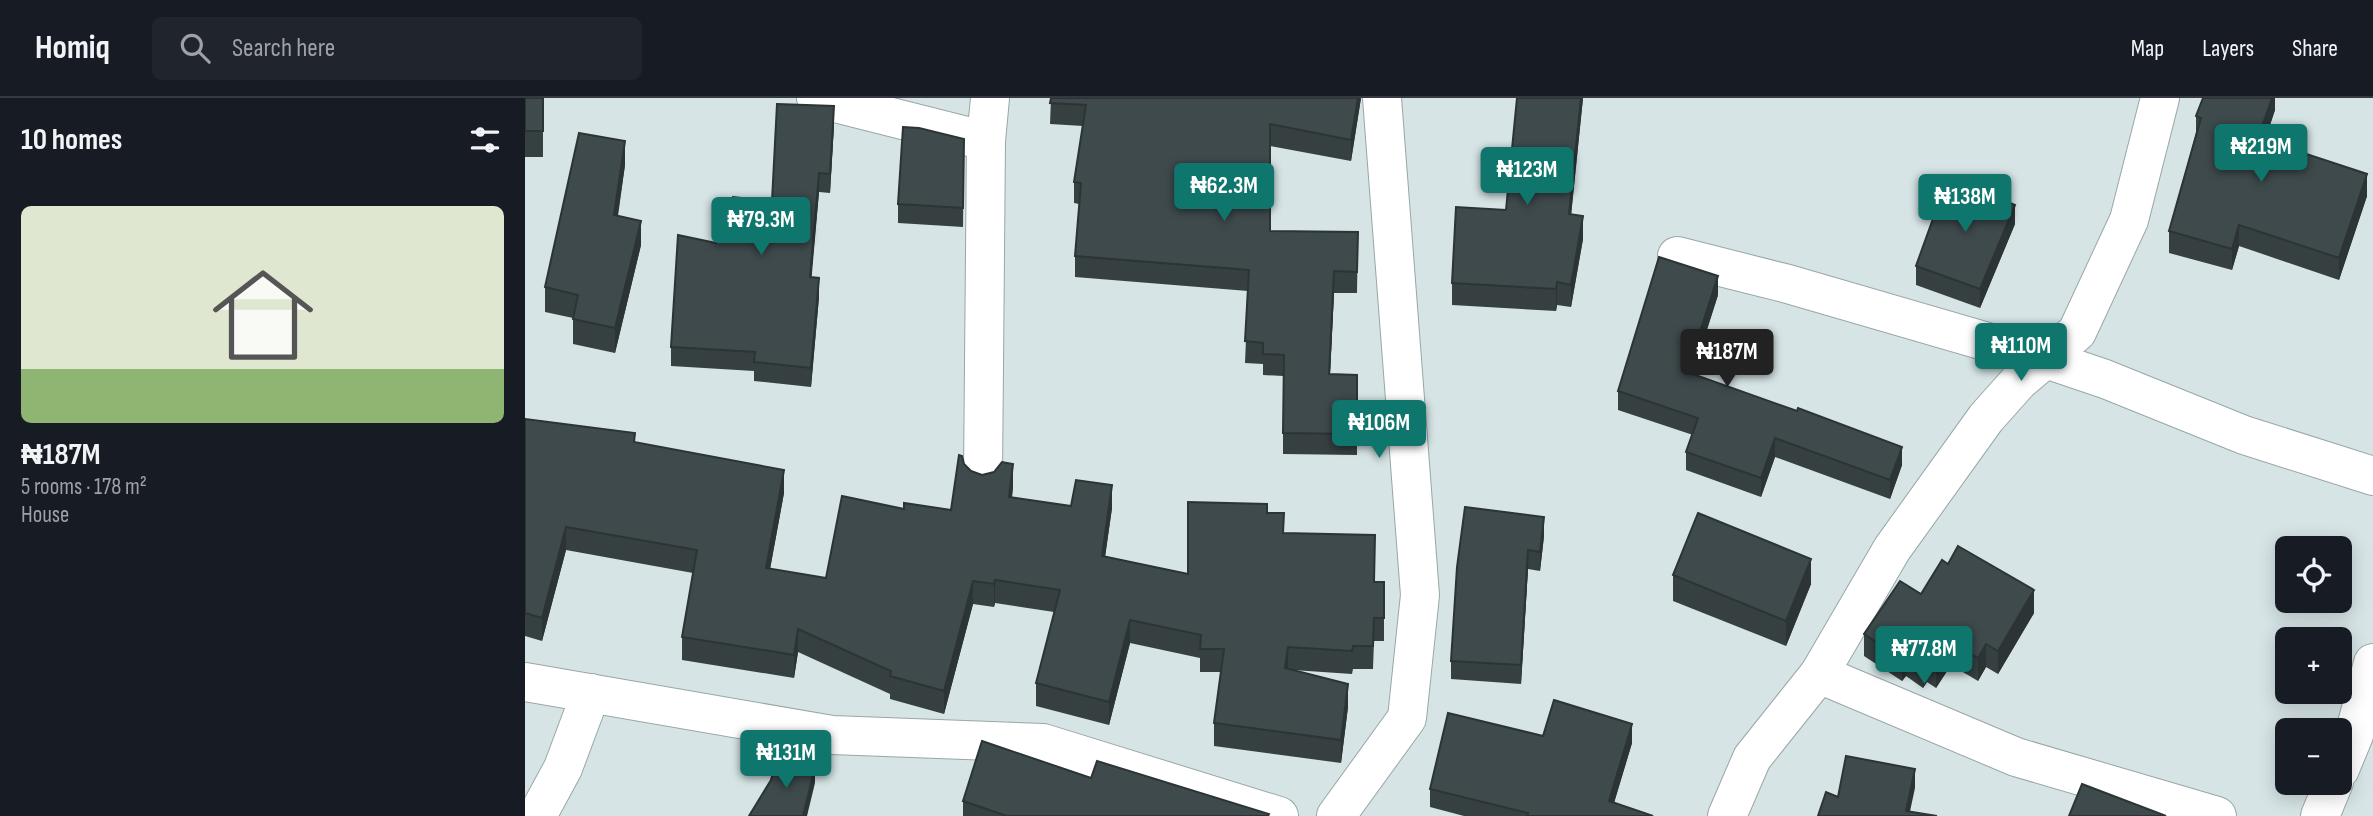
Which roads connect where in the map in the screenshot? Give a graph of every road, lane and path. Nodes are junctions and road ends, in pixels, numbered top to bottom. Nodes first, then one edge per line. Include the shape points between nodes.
1 (817, 98) edge
2 (991, 98) edge
3 (1382, 98) edge
4 (2160, 98) edge
5 (986, 141) junction
6 (1677, 256) dead end
7 (2046, 359) junction
8 (983, 476) edge
9 (2373, 476) edge
10 (2373, 663) edge
11 (1819, 674) junction
12 (525, 682) edge
13 (591, 693) junction
14 (2352, 739) edge
15 (2329, 795) edge
16 (537, 816) edge
17 (1279, 816) edge
18 (1336, 816) edge
19 (1727, 816) edge
20 (2217, 816) edge
21 (2320, 816) edge

1 - 5 street
2 - 5 street
3 - 18 street via 1420,595 1407,718
4 - 7 street via 2129,220 2077,332
5 - 8 street
6 - 7 street
7 - 9 street via 2244,435
7 - 11 street via 1986,418 1892,549
10 - 14 street
11 - 19 street via 1752,758
11 - 20 street via 2016,757
12 - 13 street
13 - 16 street via 563,768
13 - 17 street via 832,735 1043,743
15 - 21 street

